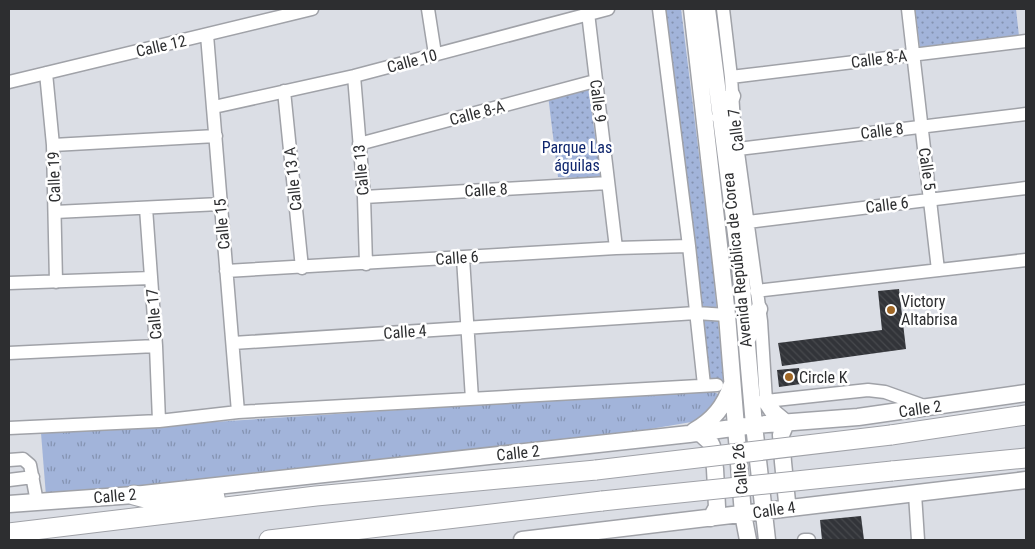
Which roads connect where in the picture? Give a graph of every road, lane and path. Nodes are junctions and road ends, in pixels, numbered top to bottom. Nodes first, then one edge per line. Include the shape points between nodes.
1 (312, 9) edge
2 (428, 9) edge
3 (608, 9) edge
4 (660, 9) edge
5 (692, 9) edge
6 (707, 9) edge
7 (723, 9) edge
8 (908, 9) edge
9 (588, 13) junction
10 (207, 35) junction
11 (1026, 40) edge
12 (435, 54) junction
13 (912, 55) junction
14 (46, 72) junction
15 (354, 76) junction
16 (731, 77) junction
17 (595, 81) junction
18 (9, 82) edge
19 (284, 91) junction
20 (732, 96) junction
21 (214, 107) junction
22 (1026, 114) edge
23 (720, 117) junction
24 (921, 126) junction
25 (216, 136) junction
26 (359, 144) junction
27 (53, 145) junction
28 (738, 149) junction
29 (608, 183) junction
30 (1026, 188) edge
31 (364, 196) junction
32 (931, 200) junction
33 (220, 204) junction
34 (146, 208) junction
35 (55, 212) junction
36 (748, 222) junction
37 (737, 244) junction
38 (689, 246) junction
39 (616, 248) junction
40 (463, 258) junction
41 (1026, 260) edge
42 (752, 262) junction
43 (366, 264) junction
44 (302, 268) junction
45 (938, 270) junction
46 (226, 272) junction
47 (151, 278) junction
48 (56, 282) junction
49 (9, 283) edge
50 (756, 291) junction
51 (759, 308) junction
52 (696, 313) junction
53 (727, 315) junction
54 (467, 328) junction
55 (747, 342) junction
56 (233, 343) junction
57 (156, 346) junction
58 (9, 353) edge
59 (725, 383) junction
60 (704, 385) junction
61 (1026, 393) edge
62 (472, 399) junction
63 (766, 401) junction
64 (930, 408) junction
65 (238, 412) junction
66 (1026, 414) edge
67 (159, 421) junction
68 (786, 423) junction
69 (754, 425) junction
70 (9, 428) edge
71 (736, 428) junction
72 (694, 433) junction
73 (1026, 458) edge
74 (9, 460) edge
75 (34, 477) junction
76 (9, 480) edge
77 (1026, 480) edge
78 (915, 494) junction
79 (134, 495) junction
80 (316, 496) junction
81 (37, 502) junction
82 (9, 504) edge
83 (792, 508) junction
84 (764, 512) junction
85 (743, 514) junction
86 (710, 518) junction
87 (9, 533) edge
88 (289, 539) edge
89 (269, 540) edge
90 (522, 540) edge
91 (541, 540) edge
92 (748, 540) edge
93 (768, 540) edge
94 (804, 540) edge
95 (809, 540) edge
96 (918, 540) edge

1 - 10 street, Calle 12
2 - 12 street
3 - 9 street, Calle 10
4 - 38 street
5 - 53 main road, Avenida República de Corea
6 - 23 main road, Avenida República de Corea
7 - 16 street, Calle 7
8 - 13 street, Calle 5
9 - 12 street, Calle 10
9 - 17 street, Calle 9
10 - 14 street, Calle 12
10 - 21 street, Calle 15
11 - 13 street, Calle 8-A
12 - 15 street, Calle 10
13 - 16 street, Calle 8-A
13 - 24 street, Calle 5
14 - 18 street, Calle 12
14 - 27 street, Calle 19
15 - 19 street, Calle 10
15 - 26 street, Calle 13
16 - 20 street, Calle 7
17 - 26 street, Calle 8-A
17 - 29 street, Calle 9
19 - 21 street, Calle 10
19 - 44 street, Calle 13 A
20 - 23 main road
20 - 28 street, Calle 7
21 - 25 street, Calle 15
22 - 24 street, Calle 8
23 - 37 main road, Avenida República de Corea
24 - 28 street, Calle 8
24 - 32 street, Calle 5
25 - 27 street
25 - 33 street, Calle 15
26 - 31 street, Calle 13
27 - 35 street, Calle 19
28 - 36 street, Calle 7
29 - 31 street, Calle 8
29 - 39 street, Calle 9
30 - 32 street, Calle 6
31 - 43 street, Calle 13
32 - 36 street, Calle 6
32 - 45 street, Calle 5
33 - 34 street
33 - 46 street, Calle 15
34 - 35 street
34 - 47 street, Calle 17
35 - 48 street, Calle 19
36 - 42 street, Calle 7
37 - 42 main road
37 - 55 main road, Avenida República de Corea
38 - 39 street, Calle 6
38 - 52 street
39 - 40 street, Calle 6
40 - 43 street, Calle 6
40 - 54 street
41 - 45 street
42 - 50 street, Calle 7
43 - 44 street, Calle 6
44 - 46 street, Calle 6
45 - 50 street
46 - 56 street, Calle 15
47 - 48 street
47 - 57 street, Calle 17
48 - 49 street
50 - 51 street, Calle 7
51 - 55 main road
51 - 63 street, Calle 7
52 - 53 street, Calle 4
52 - 54 street, Calle 4
52 - 60 street
53 - 59 main road, Avenida República de Corea
54 - 56 street, Calle 4
54 - 62 street
55 - 69 main road, Avenida República de Corea
56 - 65 street, Calle 15
57 - 58 street
57 - 67 street, Calle 17
59 - 60 street
59 - 71 main road, Avenida República de Corea
59 - 72 main road via 728,397 713,417
60 - 62 street
61 - 64 main road, Calle 2
62 - 65 street
63 - 64 street via 868,390 885,392
63 - 68 main road
64 - 68 main road, Calle 2
65 - 67 street
66 - 80 highway, bridge via 892,435 596,470
67 - 70 street
68 - 69 main road, Calle 2
68 - 83 main road via 781,435 782,462 786,502
69 - 71 main road, Calle 2
69 - 84 main road, Avenida República de Corea
71 - 72 main road, Calle 2
71 - 85 main road, Calle 26
72 - 79 main road, Calle 2
72 - 86 main road via 712,446 717,507
73 - 88 highway, bridge via 602,501
74 - 75 street via 28,462
75 - 76 street
75 - 81 street
77 - 78 main road, Calle 4
78 - 83 main road, Calle 4
78 - 96 street
79 - 80 highway via 153,500
79 - 81 main road, Calle 2
80 - 87 highway
81 - 82 main road, Calle 2
83 - 84 main road, Calle 4
84 - 85 main road, Calle 4
84 - 93 main road, Calle 26
85 - 86 main road, Calle 4
85 - 92 main road, Calle 26
86 - 91 main road, Calle 4
88 - 89 highway
90 - 91 main road, Calle 4
94 - 95 street

